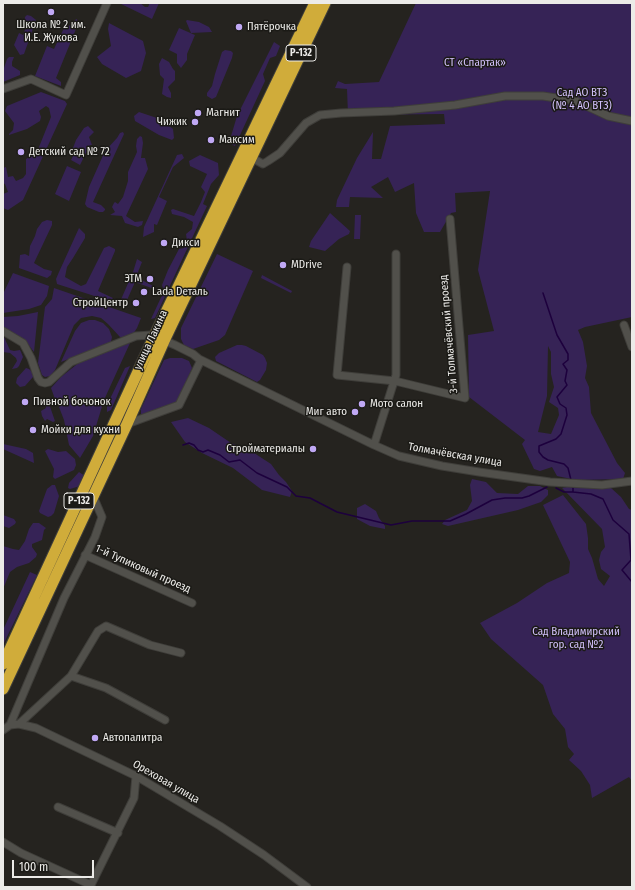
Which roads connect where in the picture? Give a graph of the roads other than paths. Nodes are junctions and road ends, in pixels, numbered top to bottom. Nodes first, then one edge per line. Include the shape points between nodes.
1 (107, 3) edge
2 (315, 3) edge
3 (325, 3) edge
4 (3, 89) edge
5 (632, 121) edge
6 (252, 158) junction
7 (450, 220) dead end
8 (396, 254) dead end
9 (347, 266) dead end
10 (624, 325) dead end
11 (3, 331) edge
12 (159, 339) junction
13 (632, 347) edge
14 (200, 360) junction
15 (395, 381) junction
16 (127, 424) junction
17 (374, 445) junction
18 (632, 480) edge
19 (93, 496) junction
20 (85, 555) junction
21 (192, 604) dead end
22 (180, 653) dead end
23 (3, 664) edge
24 (71, 676) junction
25 (3, 689) edge
26 (165, 720) dead end
27 (19, 724) junction
28 (10, 725) junction
29 (3, 730) edge
30 (136, 776) junction
31 (58, 807) dead end
32 (118, 833) junction
33 (3, 842) edge
34 (90, 886) edge
35 (307, 887) edge

1 - 4 street via 66,95 31,79
2 - 12 highway, улица Лакина / Р-132
3 - 6 highway, улица Лакина / Р-132
5 - 6 street via 608,116 576,101 543,96 505,96 455,106 320,115 306,123 280,153 268,161 263,164
6 - 12 highway, улица Лакина / Р-132
7 - 15 street, 3-й Толмачёвский проезд via 465,398
8 - 15 street
9 - 15 street via 337,375
10 - 13 street
11 - 12 street via 23,342 40,382 44,383 49,382 71,362 136,336 151,335
12 - 14 street, Толмачёвская улица via 193,354
12 - 16 highway, улица Лакина / Р-132
12 - 23 highway, улица Лакина / Р-132
14 - 16 street via 179,405
14 - 17 street, Толмачёвская улица
15 - 17 street
16 - 19 highway, улица Лакина / Р-132
17 - 18 street, Толмачёвская улица via 398,456 421,462 550,482 602,485
19 - 20 street via 102,517
19 - 25 highway, улица Лакина / Р-132
20 - 21 street, 1-й Тупиковый проезд
20 - 28 street
22 - 24 street via 150,645 106,626 98,631
24 - 26 street via 106,688
24 - 27 street
27 - 28 street, Ореховая улица
27 - 30 street, Ореховая улица via 36,728
28 - 29 street, Ореховая улица
30 - 32 street via 134,798
30 - 35 street, Ореховая улица via 220,826
31 - 32 street
32 - 34 street
33 - 34 street

